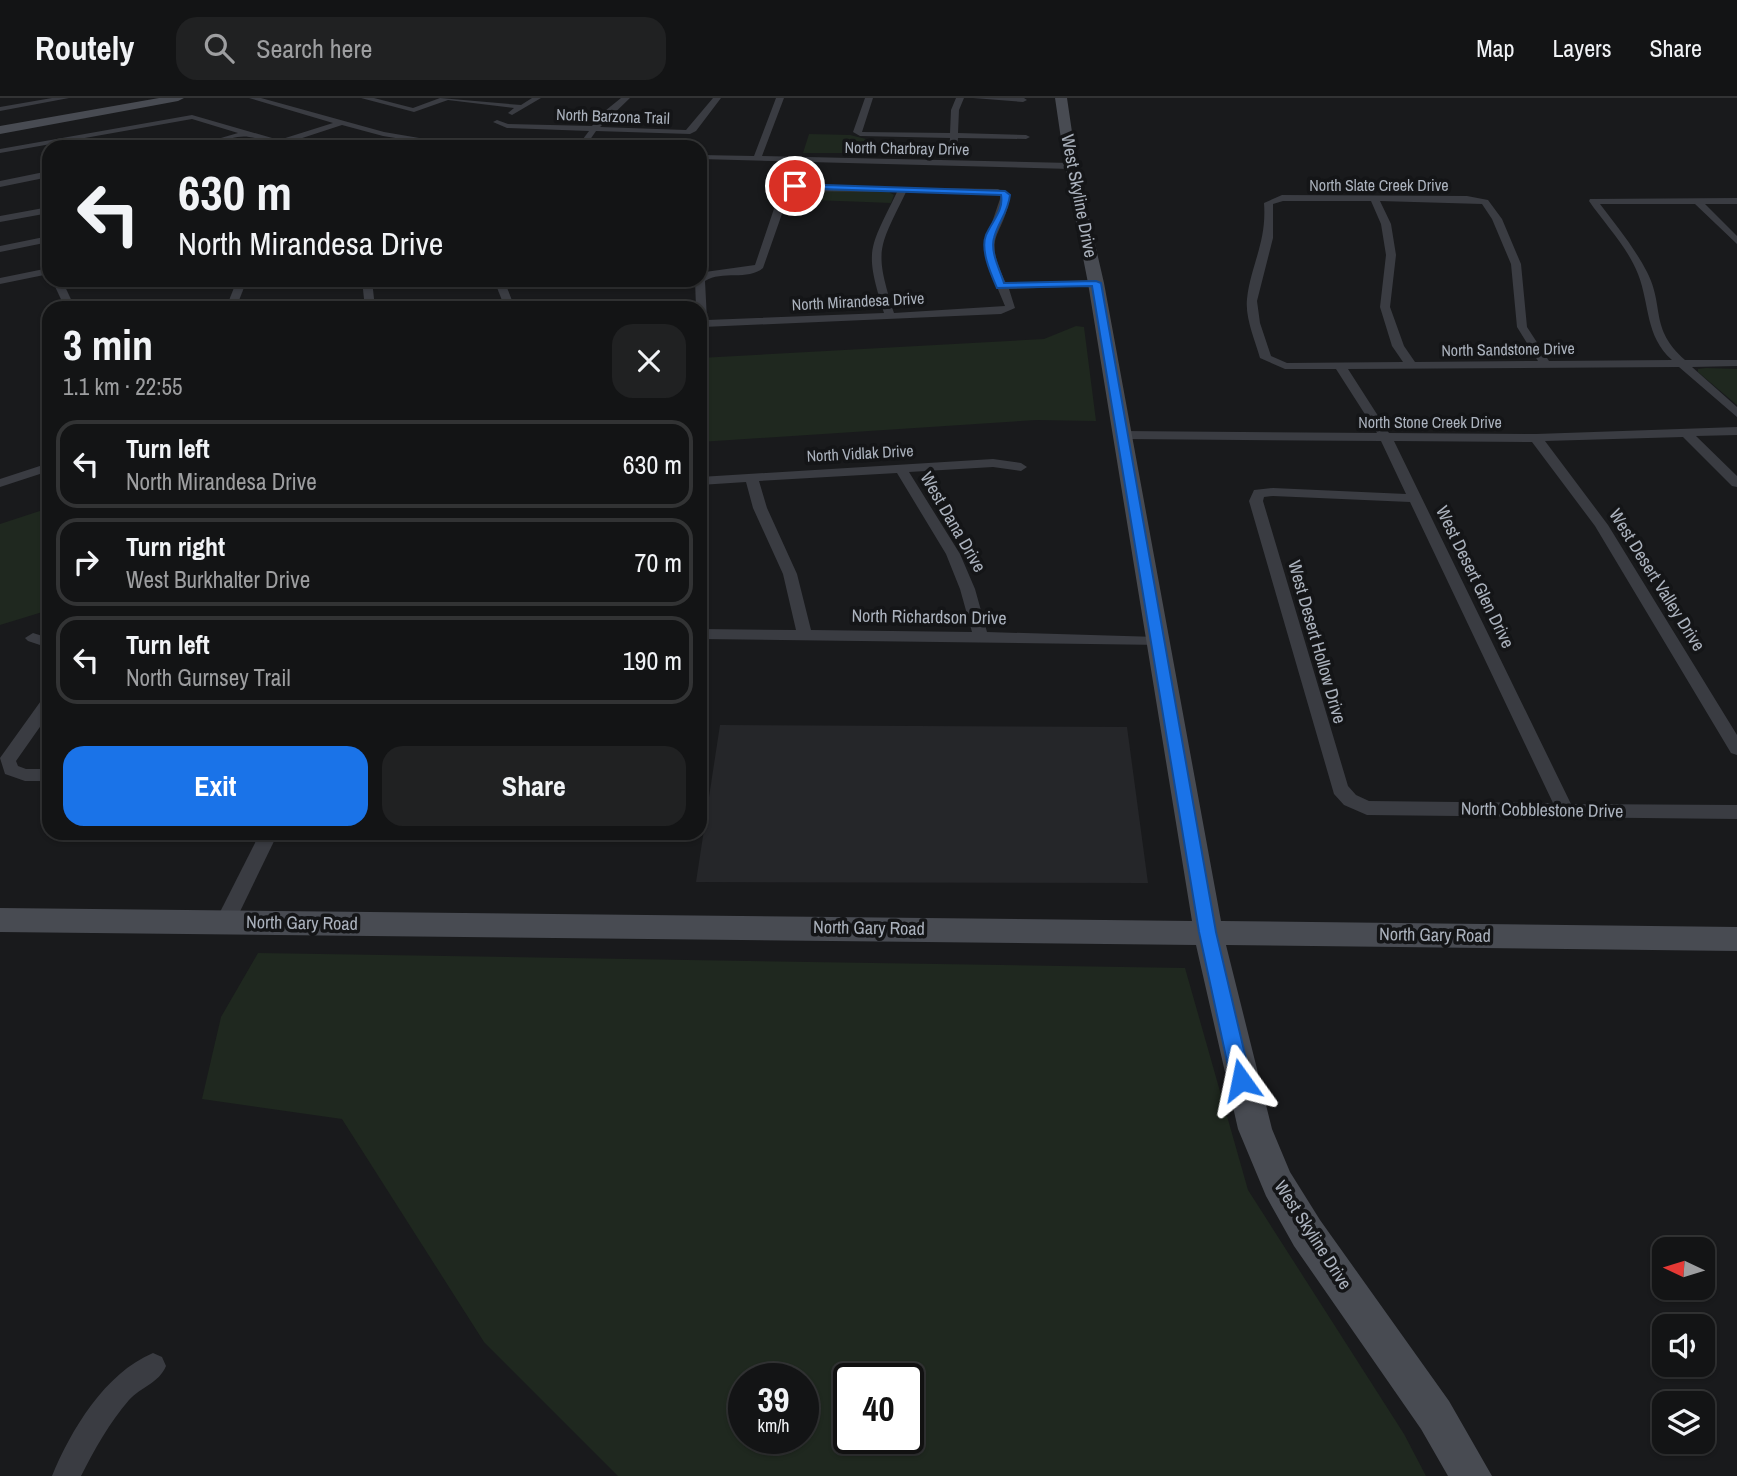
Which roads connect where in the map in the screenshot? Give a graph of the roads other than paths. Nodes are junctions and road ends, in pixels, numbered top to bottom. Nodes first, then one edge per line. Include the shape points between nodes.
1 (65, 98) edge
2 (178, 98) edge
3 (253, 98) edge
4 (301, 98) edge
5 (365, 98) edge
6 (447, 98) edge
7 (537, 98) edge
8 (626, 98) edge
9 (717, 98) edge
10 (780, 98) edge
11 (869, 98) edge
12 (960, 98) edge
13 (977, 98) edge
14 (1061, 98) edge
15 (1023, 100) edge
16 (18, 102) edge
17 (278, 105) junction
18 (522, 107) junction
19 (0, 109) edge
20 (104, 112) junction
21 (340, 122) junction
22 (0, 130) edge
23 (120, 131) junction
24 (593, 131) junction
25 (248, 133) junction
26 (1026, 137) dead end
27 (954, 138) junction
28 (66, 140) edge
29 (221, 140) edge
30 (269, 140) edge
31 (287, 140) edge
32 (414, 140) edge
33 (586, 140) edge
34 (42, 144) edge
35 (0, 151) edge
36 (707, 157) edge
37 (757, 159) junction
38 (851, 161) junction
39 (952, 163) junction
40 (1072, 166) junction
41 (42, 175) edge
42 (0, 184) edge
43 (844, 188) junction
44 (903, 189) junction
45 (1375, 199) junction
46 (1697, 201) junction
47 (1737, 201) edge
48 (42, 211) edge
49 (0, 219) edge
50 (42, 240) edge
51 (1737, 241) edge
52 (0, 249) edge
53 (42, 272) edge
54 (707, 278) edge
55 (0, 281) edge
56 (1096, 283) junction
57 (1001, 286) junction
58 (890, 317) junction
59 (707, 325) edge
60 (1679, 362) junction
61 (1737, 363) edge
62 (1545, 364) junction
63 (1280, 365) joint
64 (1411, 365) junction
65 (1340, 366) junction
66 (1737, 413) edge
67 (1737, 431) edge
68 (1686, 433) junction
69 (1122, 435) junction
70 (1385, 438) junction
71 (1536, 438) junction
72 (1021, 467) dead end
73 (901, 468) junction
74 (42, 469) edge
75 (752, 477) junction
76 (707, 480) edge
77 (0, 483) edge
78 (1737, 483) edge
79 (1416, 498) junction
80 (707, 634) edge
81 (804, 634) junction
82 (981, 637) junction
83 (33, 638) dead end
84 (42, 641) edge
85 (1158, 642) junction
86 (42, 712) edge
87 (1737, 749) edge
88 (42, 775) edge
89 (1350, 800) joint
90 (1565, 810) junction
91 (1737, 812) edge
92 (266, 840) edge
93 (0, 920) edge
94 (225, 922) junction
95 (1208, 932) junction
96 (1737, 939) edge
97 (153, 1366) dead end
98 (66, 1476) edge
99 (1471, 1476) edge

1 - 16 street
2 - 20 street
3 - 17 street
4 - 17 street
5 - 6 street via 414,110
6 - 18 street
7 - 18 street
8 - 24 street via 612,107
9 - 24 street, North Barzona Trail via 687,132
10 - 37 street
11 - 27 street via 860,134
12 - 27 street
13 - 15 street
14 - 40 street, West Skyline Drive
16 - 19 street
17 - 21 street
18 - 24 street, North Barzona Trail via 497,122
20 - 22 street
20 - 23 street
21 - 31 street
21 - 32 street
23 - 25 street via 191,117
23 - 28 street
24 - 33 street
25 - 29 street
25 - 30 street
26 - 27 street
27 - 39 street
34 - 35 street
36 - 37 street, North Charbray Drive
37 - 38 street, North Charbray Drive
38 - 39 street, North Charbray Drive
38 - 43 street
39 - 40 street, North Charbray Drive
40 - 56 street, West Skyline Drive
41 - 42 street
43 - 44 street
43 - 54 street via 788,188 760,266
44 - 57 street via 1003,192 1004,211 990,236 989,248
44 - 58 street via 875,254
45 - 62 street, North Slate Creek Drive via 1485,202 1516,264 1522,327
45 - 63 street, North Slate Creek Drive via 1272,199 1268,203 1268,238 1252,301 1266,358
45 - 64 street via 1386,224 1391,255 1385,307 1398,346
46 - 47 street
46 - 51 street
46 - 60 street via 1593,201 1643,274 1658,335
48 - 49 street
50 - 52 street
53 - 55 street
56 - 57 street
56 - 69 street, West Skyline Drive
57 - 58 street, North Mirandesa Drive via 1010,302 1010,308 1001,311
58 - 59 street, North Mirandesa Drive
60 - 61 street, North Sandstone Drive
60 - 62 street, North Sandstone Drive
60 - 66 street
62 - 64 street, North Sandstone Drive
63 - 65 street, North Sandstone Drive
64 - 65 street, North Sandstone Drive
65 - 70 street, West Desert Glen Drive
67 - 68 street, North Stone Creek Drive
68 - 71 street, North Stone Creek Drive
68 - 78 street
69 - 70 street, North Stone Creek Drive
69 - 85 street, West Skyline Drive
70 - 71 street, North Stone Creek Drive
70 - 79 street, West Desert Glen Drive
71 - 87 street, West Desert Valley Drive via 1601,524
72 - 73 street, North Vidlak Drive via 993,463
73 - 75 street, North Vidlak Drive
73 - 82 street, West Dana Drive via 970,590
74 - 77 street
75 - 76 street, North Vidlak Drive
75 - 81 street via 763,519 795,589
79 - 89 street, West Desert Hollow Drive via 1259,493 1256,501 1340,789
79 - 90 street, West Desert Glen Drive
80 - 81 street, North Richardson Drive
81 - 82 street, North Richardson Drive
82 - 85 street, North Richardson Drive
83 - 84 street
85 - 95 street, West Skyline Drive
86 - 88 street via 7,761 11,770
89 - 90 street, North Cobblestone Drive via 1367,808
90 - 91 street, North Cobblestone Drive
92 - 94 street
93 - 94 street, North Gary Road
94 - 95 street, North Gary Road
95 - 96 street, North Gary Road
95 - 99 street, West Skyline Drive via 1251,1117 1278,1184 1307,1233 1435,1415
97 - 98 street via 121,1390

